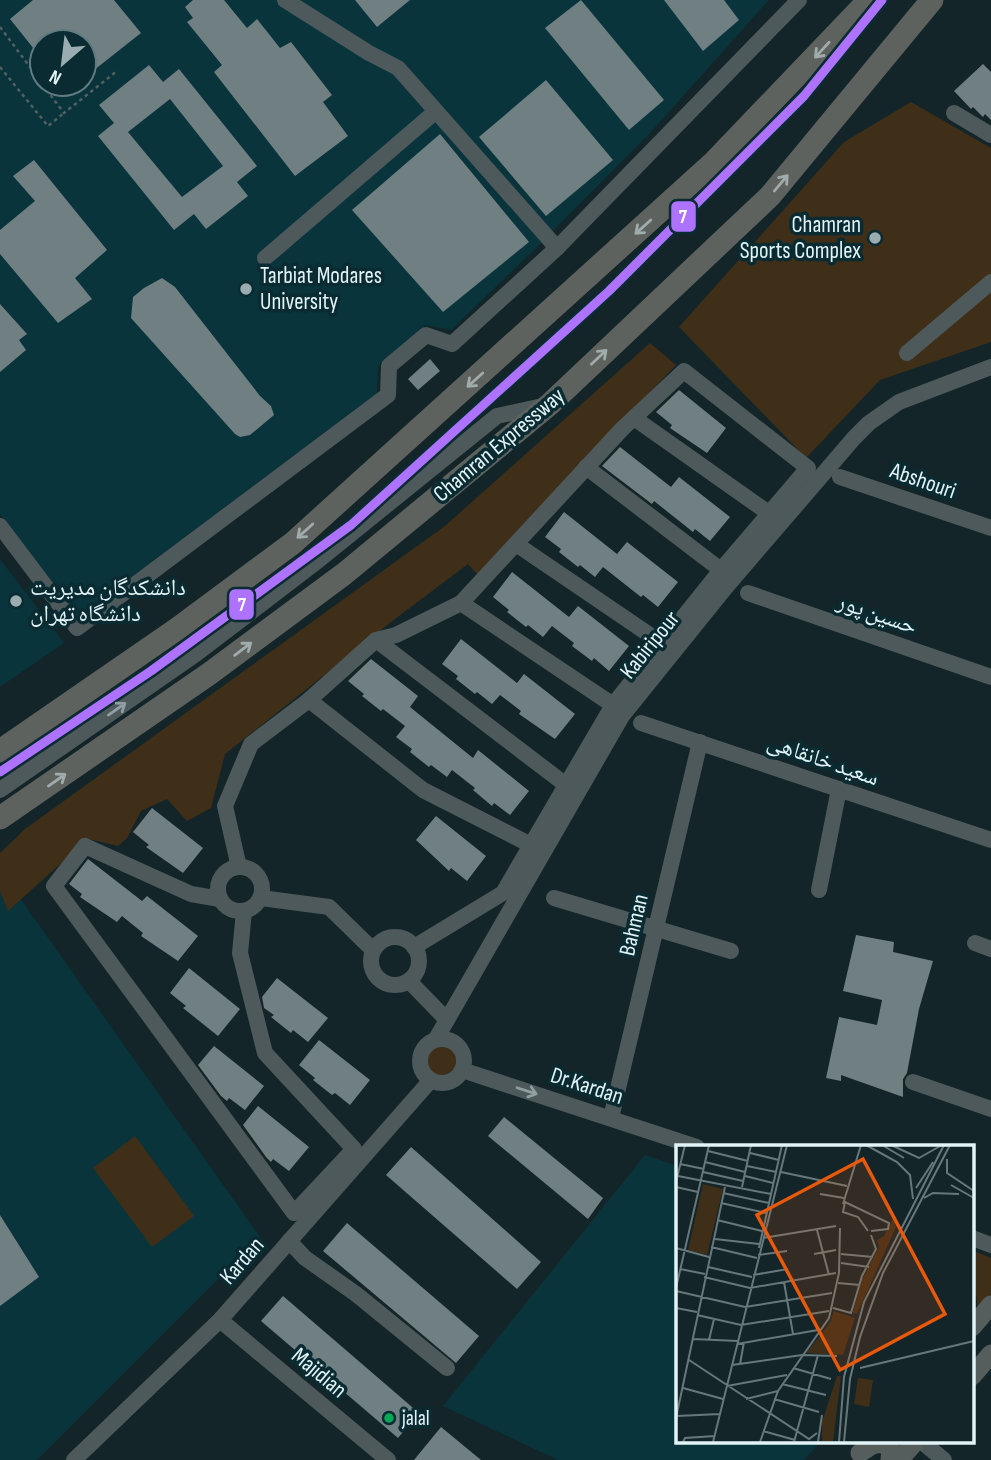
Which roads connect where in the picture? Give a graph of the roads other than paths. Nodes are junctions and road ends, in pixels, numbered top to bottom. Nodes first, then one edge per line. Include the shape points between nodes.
1 (285, 0) edge
2 (799, 0) edge
3 (869, 0) edge
4 (932, 0) edge
5 (435, 112) junction
6 (954, 113) dead end
7 (991, 135) edge
8 (558, 247) junction
9 (265, 258) dead end
10 (991, 282) edge
11 (907, 353) dead end
12 (991, 367) edge
13 (550, 404) junction
14 (634, 418) junction
15 (586, 467) junction
16 (840, 477) dead end
17 (770, 514) junction
18 (0, 526) edge
19 (991, 528) edge
20 (516, 544) junction
21 (721, 570) junction
22 (748, 593) dead end
23 (461, 603) junction
24 (376, 640) junction
25 (663, 644) junction
26 (991, 677) edge
27 (309, 700) junction
28 (613, 705) junction
29 (641, 723) dead end
30 (700, 742) junction
31 (0, 751) edge
32 (566, 785) junction
33 (839, 789) junction
34 (0, 790) edge
35 (0, 818) edge
36 (991, 840) edge
37 (531, 845) junction
38 (239, 867) junction
39 (819, 890) dead end
40 (261, 898) junction
41 (554, 898) dead end
42 (220, 899) junction
43 (244, 911) junction
44 (656, 930) junction
45 (414, 947) junction
46 (373, 950) junction
47 (731, 951) dead end
48 (409, 981) junction
49 (447, 1020) junction
50 (436, 1040) junction
51 (462, 1070) junction
52 (431, 1080) junction
53 (913, 1082) dead end
54 (991, 1109) edge
55 (611, 1118) junction
56 (692, 1145) edge
57 (974, 1239) edge
58 (289, 1241) junction
59 (991, 1245) edge
60 (991, 1305) edge
61 (220, 1320) junction
62 (974, 1325) edge
63 (991, 1354) edge
64 (447, 1368) dead end
65 (974, 1374) edge
66 (915, 1442) edge
67 (922, 1442) edge
68 (862, 1451) edge
69 (74, 1460) edge
70 (388, 1460) edge
71 (890, 1460) edge
72 (899, 1460) edge
73 (944, 1460) edge

1 - 5 street via 398,68
2 - 8 street
3 -> 31 highway via 714,162 293,543
13 -> 4 highway, Chamran Expressway via 770,196
5 - 8 street
5 - 9 street
6 - 7 street
8 - 18 street via 452,344 426,335 389,366 388,395 77,628
10 - 11 street
12 - 49 street, Kabiripour via 899,402 869,422 726,587 622,716
34 -> 13 street via 196,654 497,416
35 -> 13 highway, Chamran Expressway via 344,574
14 - 15 street
14 - 17 street
14 - 17 street via 684,371 808,468
15 - 20 street
15 - 21 street
16 - 19 street, Abshouri
17 - 21 street
20 - 23 street
20 - 25 street
21 - 25 street
22 - 26 street, حسین پور
23 - 24 street
23 - 28 street
24 - 27 street
24 - 32 street
25 - 28 street
27 - 37 street via 424,790
27 - 38 street via 251,744 225,806
28 - 32 street
29 - 30 street, سعید خانقاهی
30 - 33 street, سعید خانقاهی
30 - 44 street, Bahman
32 - 37 street
33 - 36 street, سعید خانقاهی
33 - 39 street
37 - 45 street via 503,893
38 - 40 street via 258,876
38 - 42 street via 221,878
40 - 43 street
40 - 46 street via 329,907
41 - 44 street
42 - 43 street via 230,909
42 - 43 street via 191,894 85,846 54,886 294,1213 354,1149 265,1053 240,953
44 - 47 street
44 - 55 street, Bahman
45 - 46 street via 393,937
45 - 48 street via 419,961
46 - 48 street via 371,966 379,980 394,986
48 - 49 street
49 - 50 street, Kabiripour
50 - 51 street via 450,1040 461,1049
50 - 52 street via 421,1055 422,1069
51 - 52 street via 446,1083
51 -> 55 street, Dr.Kardan
52 - 58 street, Kardan
53 - 54 street
55 - 56 street, Dr.Kardan
57 - 59 street
58 - 61 street, Kardan
58 - 64 street
60 - 62 main road
61 - 69 street, Kardan
61 - 70 street, Majidian
63 - 65 main road
66 - 72 main road
67 - 73 street
68 - 71 main road via 883,1443 891,1450

